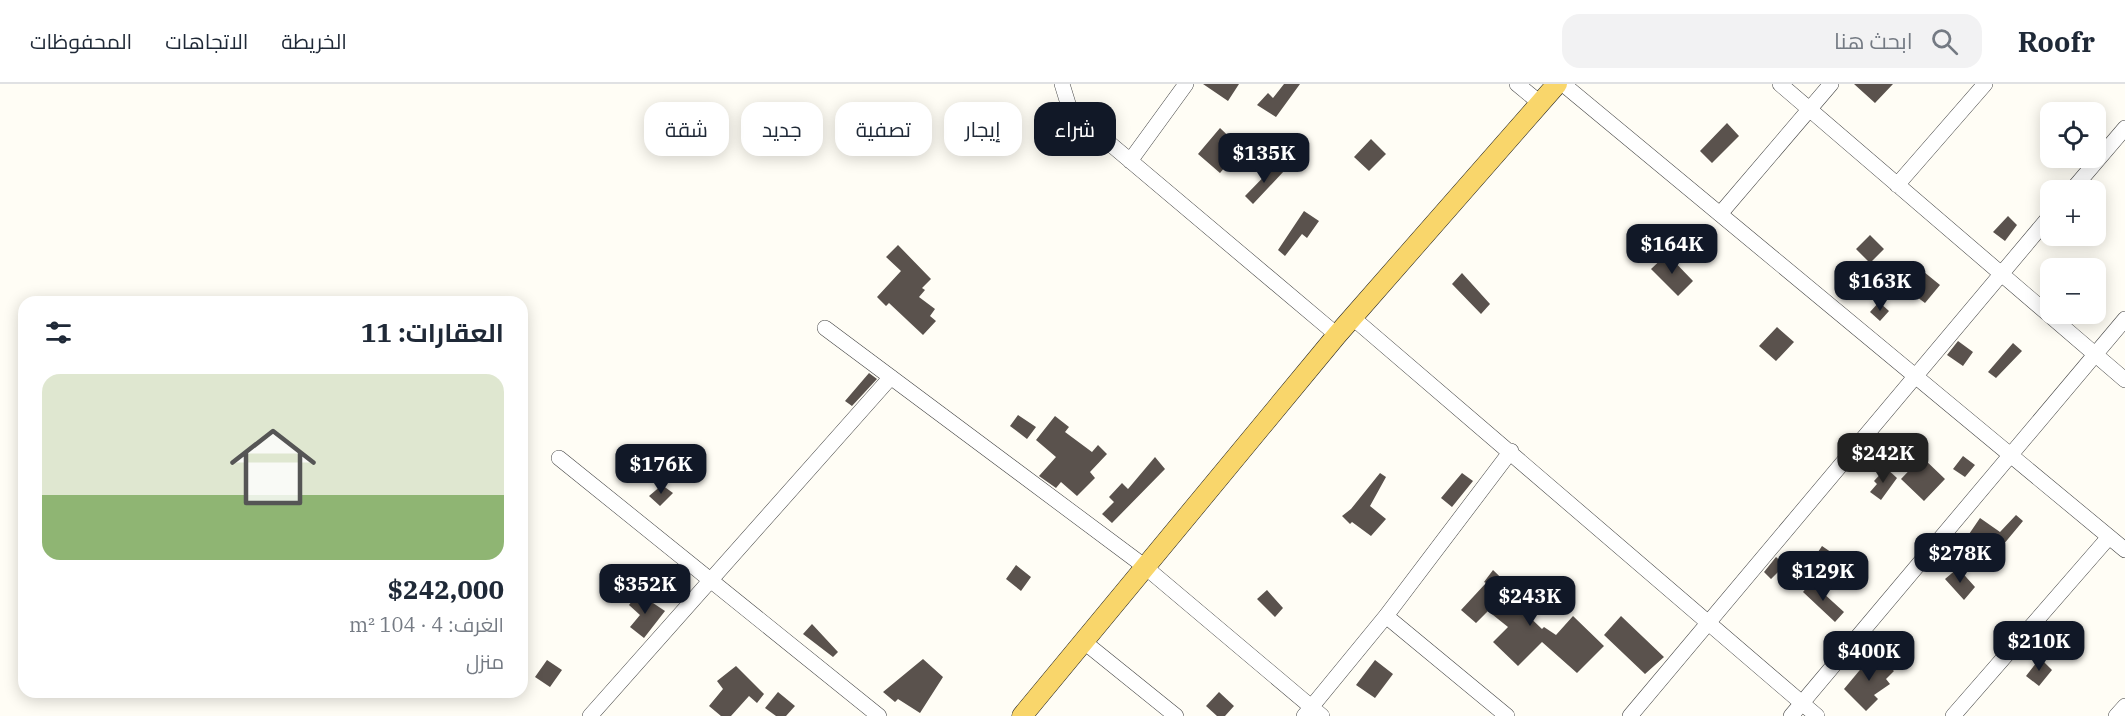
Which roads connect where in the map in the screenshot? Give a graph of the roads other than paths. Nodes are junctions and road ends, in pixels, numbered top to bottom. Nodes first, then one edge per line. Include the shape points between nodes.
1 (1062, 84) edge
2 (1186, 84) edge
3 (1517, 84) edge
4 (1557, 84) edge
5 (1563, 84) edge
6 (1780, 84) edge
7 (1831, 84) edge
8 (1985, 84) edge
9 (1540, 103) junction
10 (1809, 110) junction
11 (2125, 128) edge
12 (1130, 161) junction
13 (2081, 180) edge
14 (1897, 185) junction
15 (1720, 214) junction
16 (2040, 228) edge
17 (2001, 275) junction
18 (1353, 318) junction
19 (2125, 319) edge
20 (825, 328) dead end
21 (1337, 335) junction
22 (2095, 355) junction
23 (1916, 376) junction
24 (891, 377) junction
25 (2125, 380) edge
26 (1511, 451) junction
27 (2011, 455) junction
28 (559, 458) dead end
29 (2109, 537) junction
30 (2125, 550) edge
31 (1144, 566) junction
32 (711, 580) junction
33 (1386, 616) junction
34 (1709, 622) junction
35 (1083, 641) junction
36 (1802, 703) junction
37 (2125, 706) edge
38 (1313, 713) edge
39 (590, 716) edge
40 (879, 716) edge
41 (1022, 716) edge
42 (1176, 716) edge
43 (1507, 716) edge
44 (1630, 716) edge
45 (1791, 716) edge
46 (1817, 716) edge
47 (1953, 716) edge
48 (2116, 716) edge

1 - 12 street via 1070,110
2 - 12 street
3 - 9 street
4 - 9 main road
5 - 15 street
6 - 10 street
7 - 10 street
8 - 14 street
9 - 18 main road
10 - 14 street
10 - 15 street
11 - 13 street
12 - 21 street
14 - 17 street
15 - 23 street
16 - 17 street
17 - 22 street
17 - 23 street
18 - 21 main road
18 - 26 street
19 - 22 street
20 - 24 street
21 - 31 main road
22 - 25 street
22 - 27 street
23 - 27 street
23 - 34 street
24 - 31 street
24 - 32 street
26 - 33 street
26 - 34 street
27 - 29 street
27 - 36 street
28 - 32 street
29 - 30 street
29 - 47 street
31 - 35 main road
31 - 38 street
32 - 39 street
32 - 40 street
33 - 38 street
33 - 43 street
34 - 36 street
34 - 44 street
35 - 41 main road
35 - 42 street
36 - 45 street
36 - 46 street
37 - 48 street

